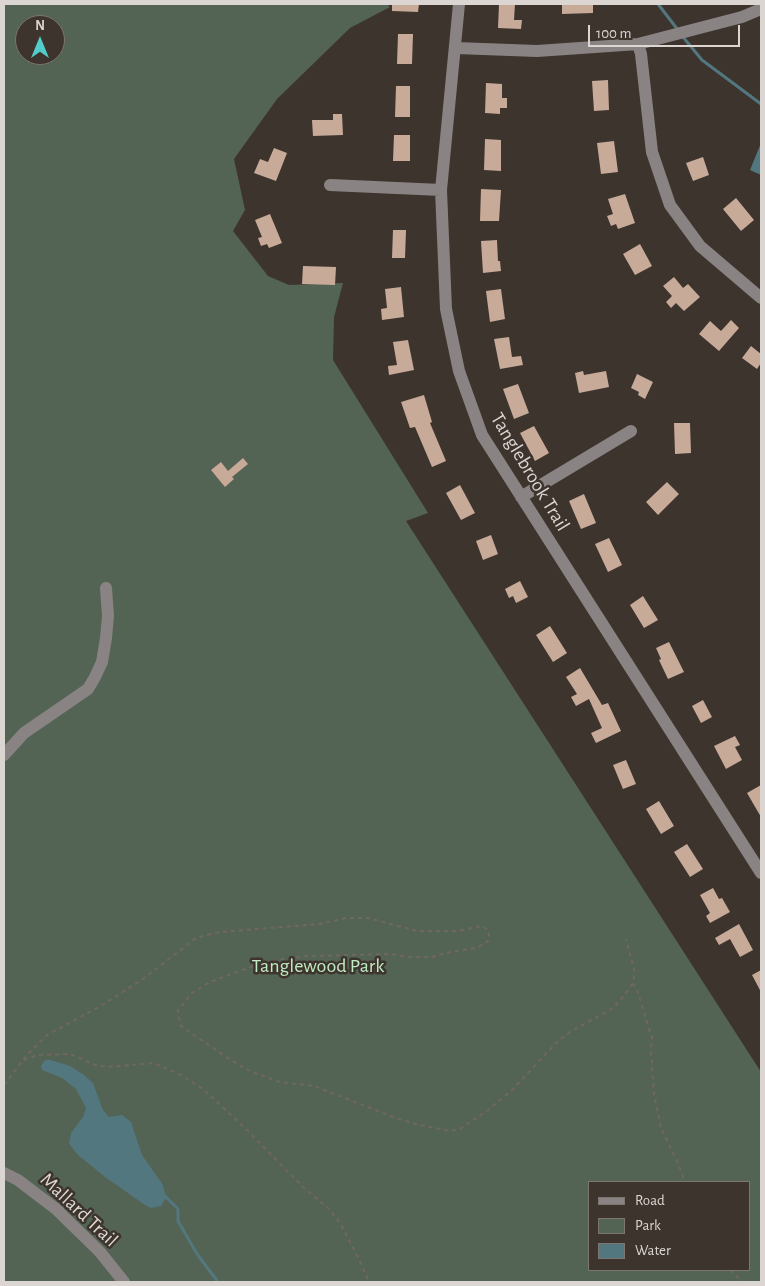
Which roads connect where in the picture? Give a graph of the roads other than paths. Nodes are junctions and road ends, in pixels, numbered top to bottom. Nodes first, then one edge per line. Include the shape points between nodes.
1 (459, 4) edge
2 (761, 9) edge
3 (638, 44) junction
4 (456, 48) junction
5 (330, 186) dead end
6 (441, 190) junction
7 (761, 298) edge
8 (631, 432) dead end
9 (521, 497) junction
10 (106, 588) dead end
11 (4, 755) edge
12 (761, 873) edge
13 (4, 1173) edge
14 (124, 1282) edge

1 - 4 street, Tanglebrook Trail
2 - 3 street
3 - 4 street via 537,51
3 - 7 street via 652,152 670,205 700,246
4 - 6 street, Tanglebrook Trail
5 - 6 street
6 - 9 street, Tanglebrook Trail via 446,309 459,371 482,435
8 - 9 street
9 - 12 street, Tanglebrook Trail
10 - 11 street via 108,616 102,662 88,689 24,733
13 - 14 street, Mallard Trail via 56,1209 85,1236

